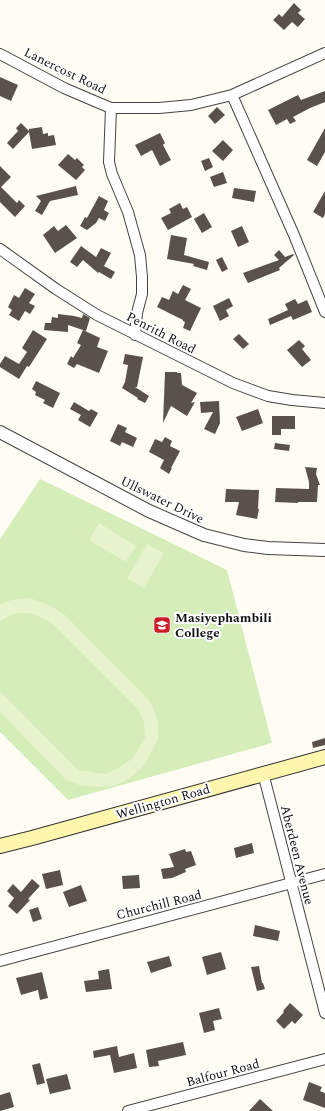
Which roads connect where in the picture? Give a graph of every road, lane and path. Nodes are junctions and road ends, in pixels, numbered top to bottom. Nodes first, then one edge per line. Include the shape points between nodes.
1 (325, 53) edge
2 (0, 54) edge
3 (232, 95) junction
4 (111, 108) junction
5 (0, 249) edge
6 (325, 312) edge
7 (135, 335) junction
8 (325, 403) edge
9 (0, 432) edge
10 (325, 550) edge
11 (325, 757) edge
12 (263, 773) junction
13 (0, 846) edge
14 (325, 874) edge
15 (291, 884) junction
16 (0, 961) edge
17 (325, 1013) edge
18 (325, 1059) edge
19 (128, 1111) edge

1 - 3 street, Lanercost Road
2 - 4 street, Lanercost Road via 64,88
3 - 4 street, Lanercost Road via 191,105
3 - 6 street
4 - 7 street via 109,162 128,212 140,255 142,294 136,313
5 - 7 street, Penrith Road via 56,289
7 - 8 street, Penrith Road via 232,383 268,396
9 - 10 street, Ullswater Drive via 149,511 204,535 268,548
11 - 12 main road, Wellington Road
12 - 13 main road, Wellington Road
12 - 15 street, Aberdeen Avenue
14 - 15 street, Churchill Road
15 - 16 street, Churchill Road
15 - 17 street, Aberdeen Avenue
18 - 19 street, Balfour Road

